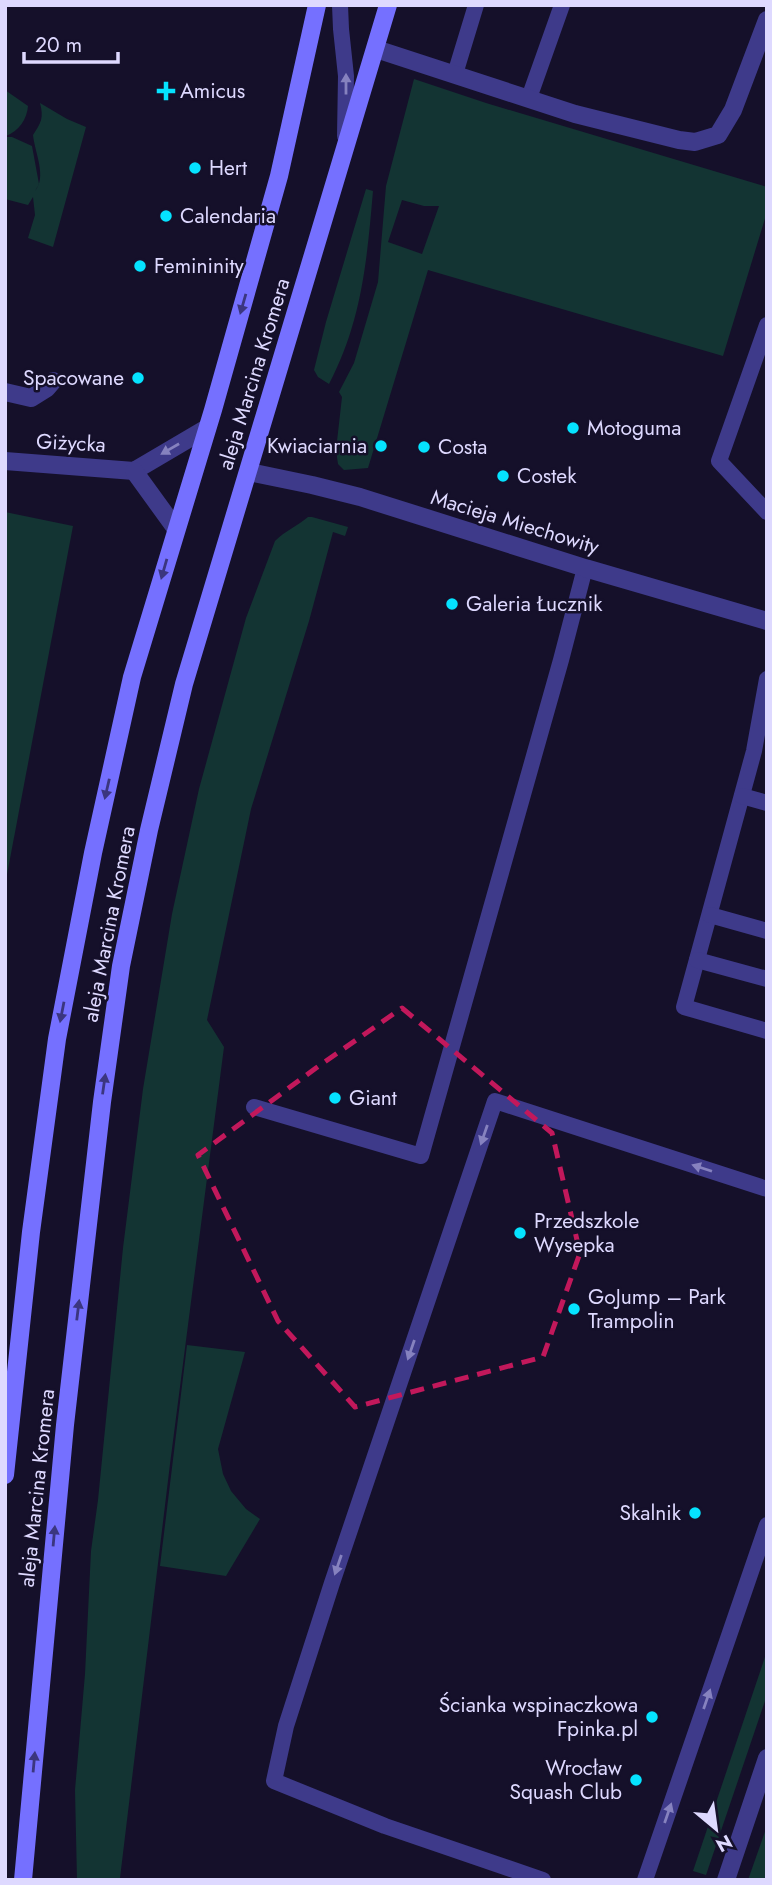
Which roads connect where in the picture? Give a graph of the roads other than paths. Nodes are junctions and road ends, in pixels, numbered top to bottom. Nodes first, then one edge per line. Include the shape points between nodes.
1 (317, 5) edge
2 (340, 5) edge
3 (388, 5) edge
4 (476, 5) edge
5 (562, 5) edge
6 (767, 20) edge
7 (376, 49) junction
8 (454, 74) junction
9 (529, 98) junction
10 (344, 153) junction
11 (767, 325) edge
12 (53, 381) dead end
13 (5, 391) edge
14 (207, 428) junction
15 (5, 461) edge
16 (134, 471) junction
17 (249, 472) junction
18 (767, 512) edge
19 (176, 530) junction
20 (585, 568) junction
21 (767, 621) edge
22 (767, 679) edge
23 (742, 796) junction
24 (767, 803) edge
25 (710, 915) junction
26 (767, 931) edge
27 (697, 960) junction
28 (767, 979) edge
29 (767, 1031) edge
30 (254, 1107) dead end
31 (767, 1189) edge
32 (5, 1475) edge
33 (767, 1525) edge
34 (765, 1768) edge
35 (23, 1880) edge
36 (543, 1880) edge
37 (645, 1880) edge
38 (726, 1880) edge

1 -> 14 main road, aleja Marcina Kromera via 279,176
10 -> 2 lane via 346,76
3 - 7 main road, aleja Marcina Kromera
4 - 8 lane
5 - 9 lane
6 - 9 street via 733,110 718,135 695,142 679,140
7 - 8 street
7 - 10 main road, aleja Marcina Kromera
8 - 9 street
10 - 17 main road, aleja Marcina Kromera
11 - 18 lane via 719,461
12 - 13 street via 31,398
14 -> 16 street, Giżycka
14 - 19 main road, aleja Marcina Kromera
15 - 16 street, Giżycka
16 - 19 street, Giżycka
17 - 20 street, Macieja Miechowity via 360,497
35 -> 17 main road, aleja Marcina Kromera via 66,1411 121,966 184,684
19 -> 32 main road, aleja Marcina Kromera via 132,677 57,1039
20 - 21 street, Macieja Miechowity
20 - 30 lane via 421,1156
22 - 23 lane
23 - 24 lane
23 - 25 lane
25 - 26 lane
25 - 27 lane
27 - 28 lane
27 - 29 lane via 684,1007
31 -> 36 lane via 495,1101 332,1583 286,1726 274,1781 385,1826
37 -> 33 lane
34 - 38 street

